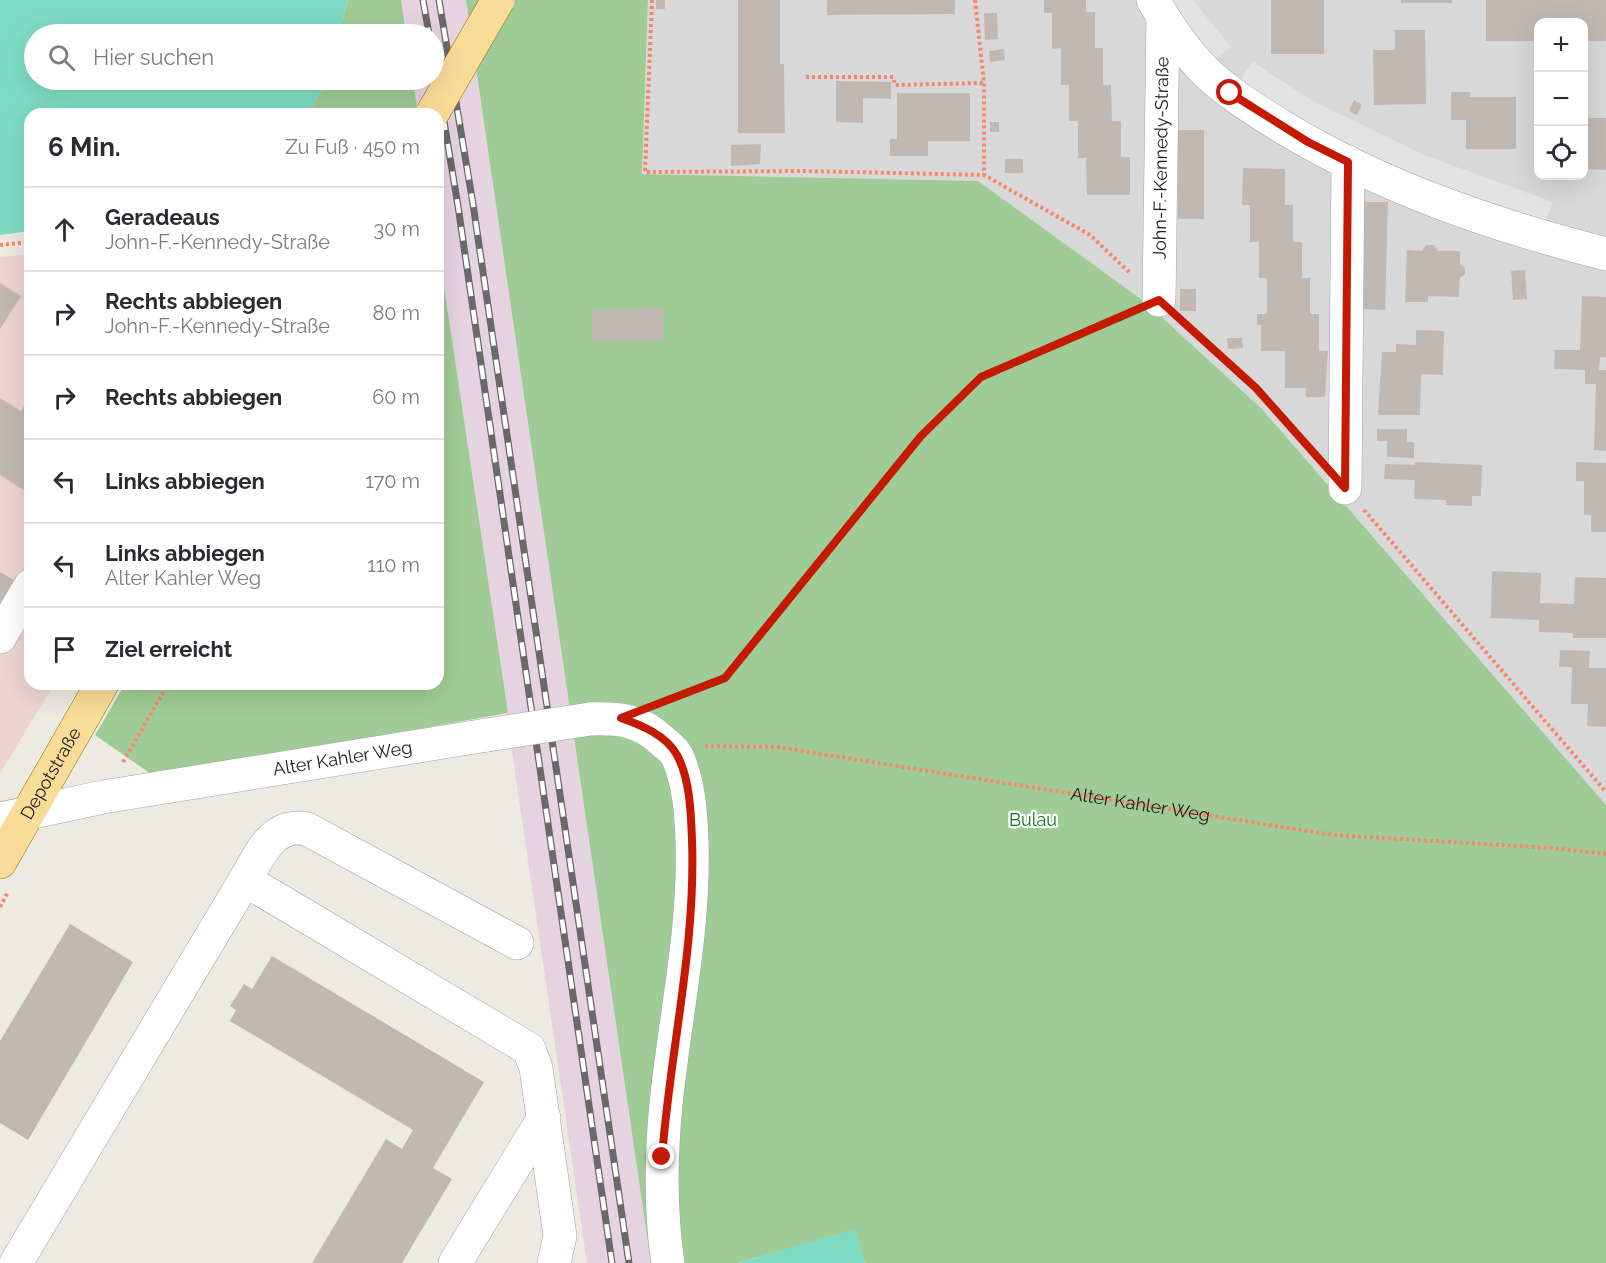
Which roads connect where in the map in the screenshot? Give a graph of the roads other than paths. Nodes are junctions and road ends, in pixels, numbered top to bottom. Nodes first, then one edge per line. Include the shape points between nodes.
1 (498, 0) edge
2 (1158, 8) edge
3 (435, 108) edge
4 (1348, 162) junction
5 (1606, 254) edge
6 (1159, 300) road end
7 (1345, 488) road end
8 (24, 596) edge
9 (0, 637) edge
10 (98, 690) edge
11 (13, 817) edge
12 (0, 862) edge
13 (245, 880) junction
14 (517, 943) dead end
15 (544, 1118) junction
16 (13, 1252) edge
17 (455, 1263) edge
18 (554, 1263) edge
19 (668, 1263) edge

1 - 3 main road, bridge
2 - 4 street, John-F.-Kennedy-Straße via 1203,69 1230,93
2 - 6 street, John-F.-Kennedy-Straße
4 - 5 street, John-F.-Kennedy-Straße via 1482,219
4 - 7 street
8 - 9 street
10 - 11 main road, Depotstraße
11 - 12 main road, Depotstraße
11 - 19 street, Alter Kahler Weg, bridge via 103,797 488,735 606,719 648,728 676,754 691,815 689,943 662,1157
13 - 14 street via 272,837 284,829 307,829
13 - 15 street via 529,1049
13 - 16 street
15 - 17 street
15 - 18 street via 560,1236

